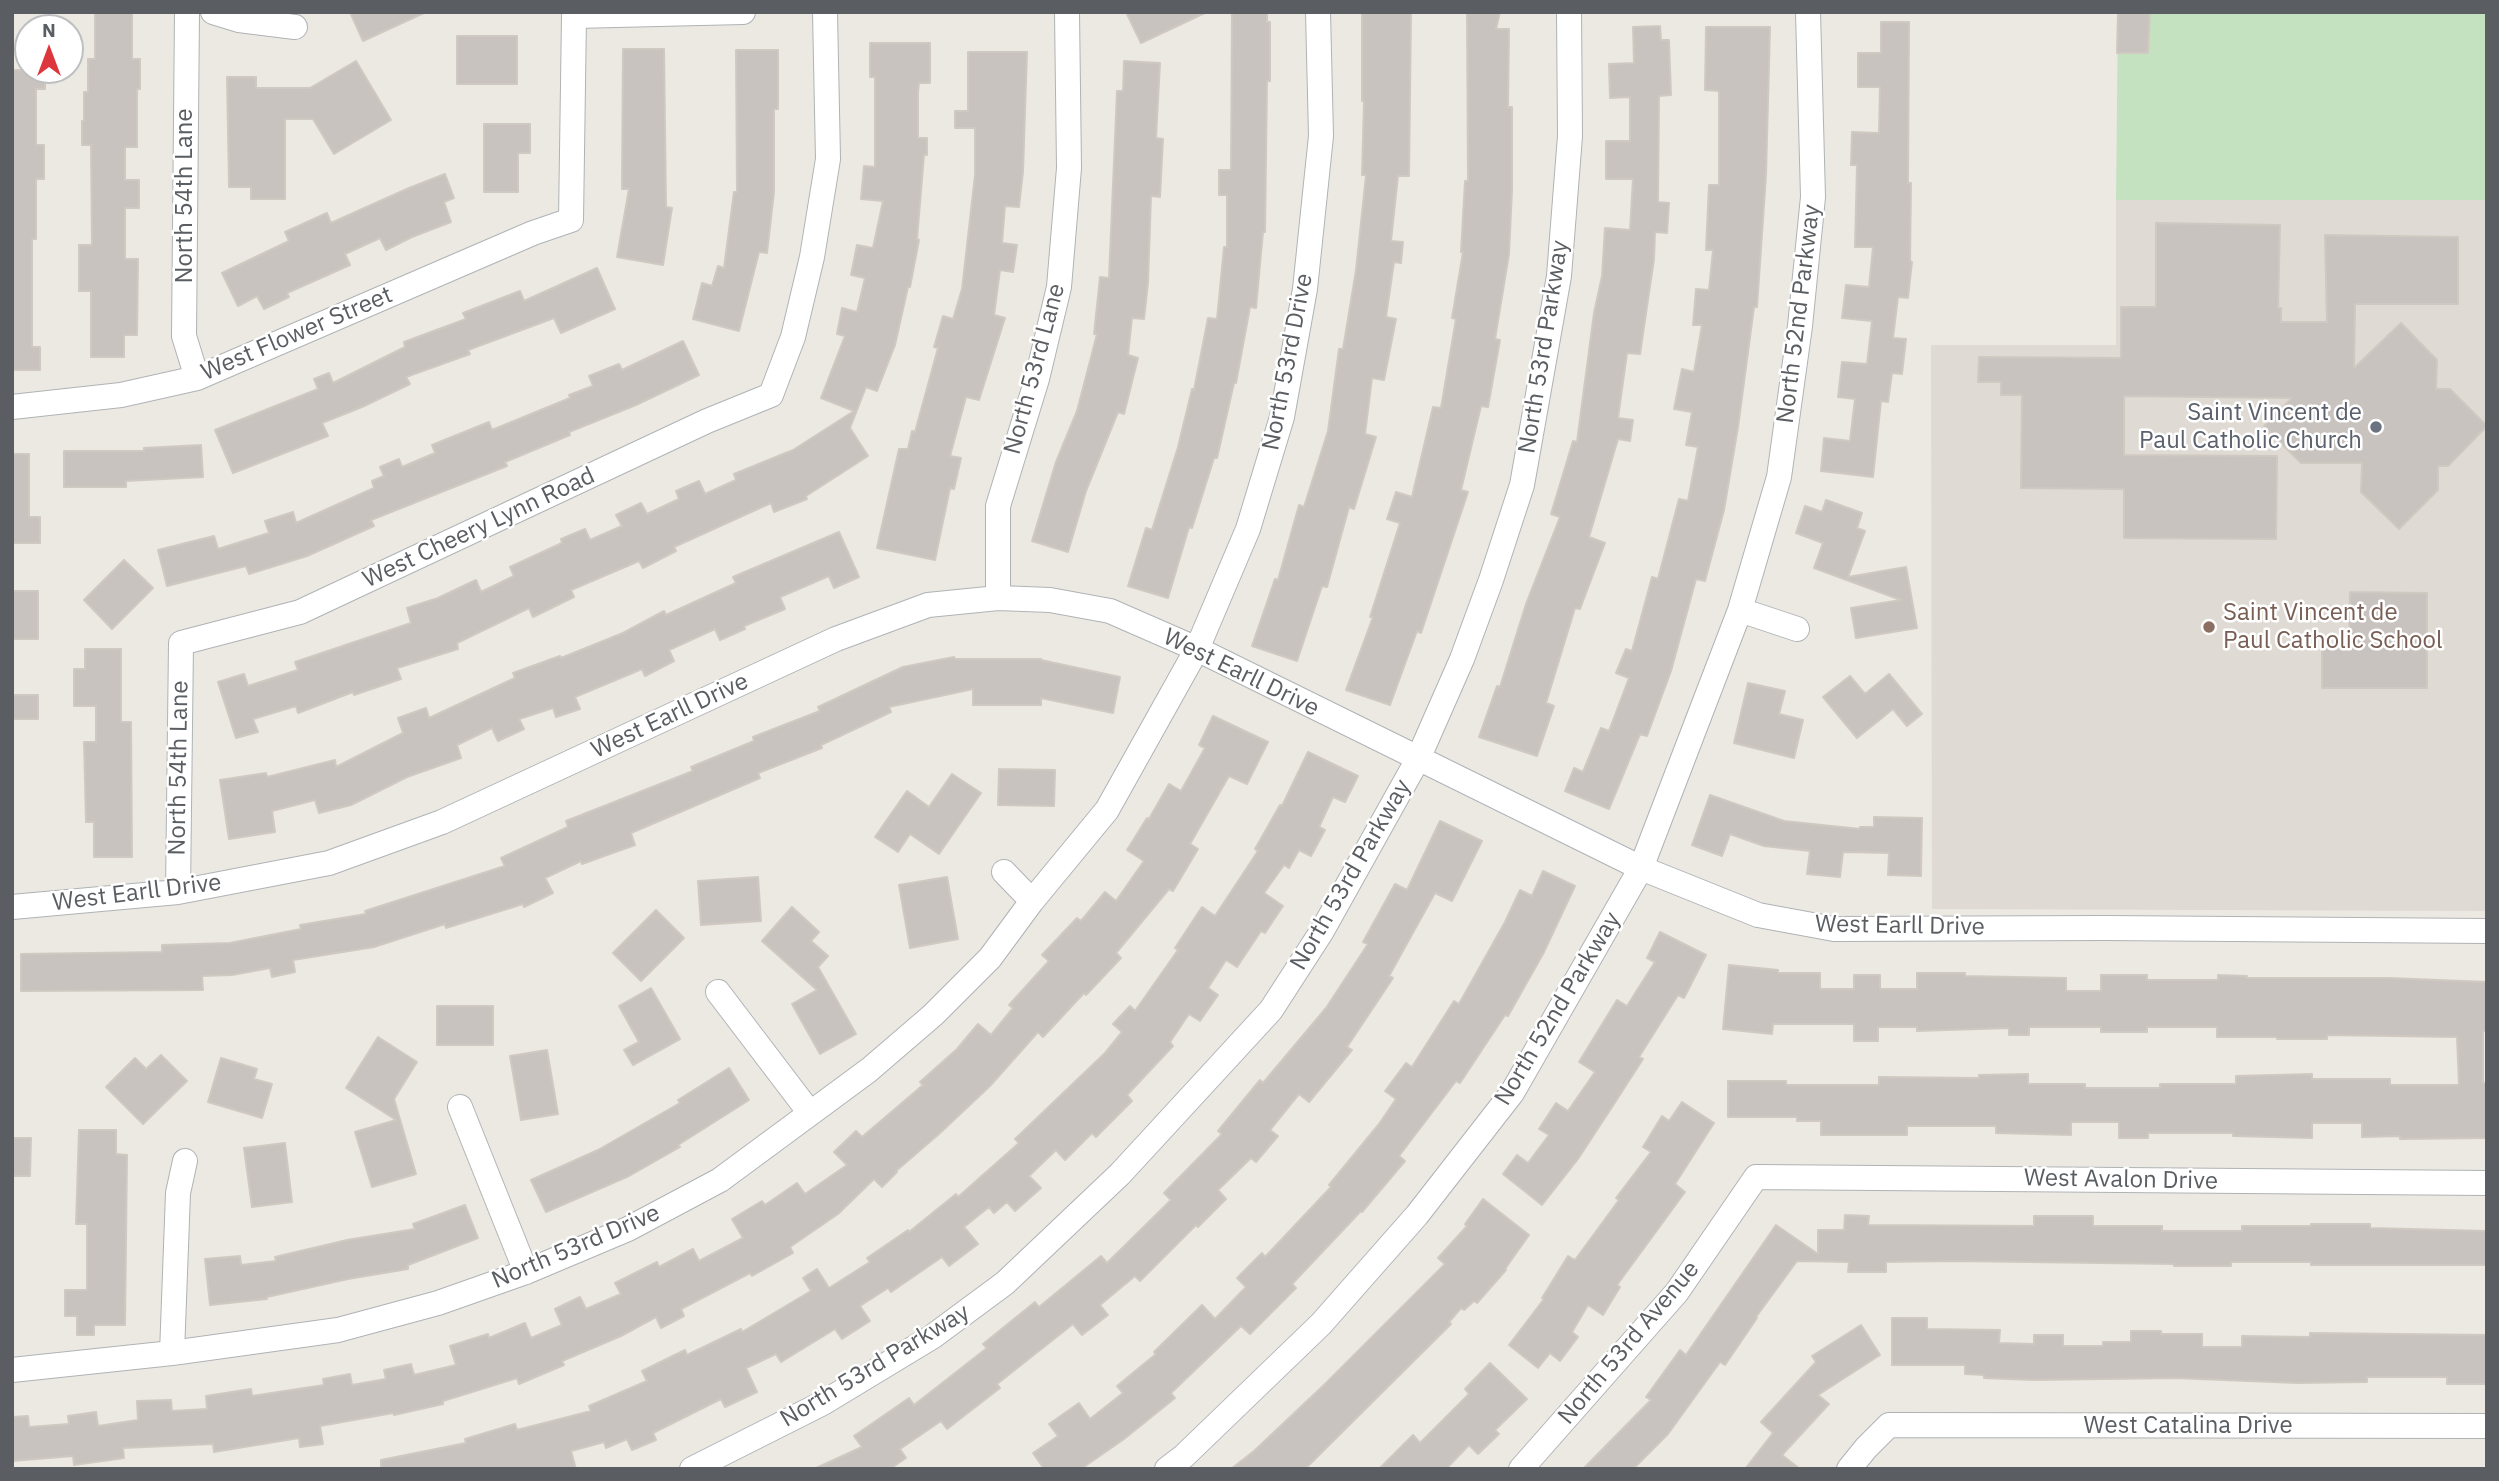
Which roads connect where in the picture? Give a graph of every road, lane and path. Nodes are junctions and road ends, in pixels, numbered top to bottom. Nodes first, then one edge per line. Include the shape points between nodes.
1 (187, 12) edge
2 (213, 12) edge
3 (743, 12) edge
4 (825, 12) edge
5 (1067, 12) edge
6 (1318, 12) edge
7 (1569, 12) edge
8 (1808, 12) edge
9 (295, 27) dead end
10 (197, 378) junction
11 (12, 407) edge
12 (998, 598) junction
13 (1740, 610) junction
14 (1797, 629) dead end
15 (181, 643) joint
16 (1197, 649) junction
17 (1418, 759) junction
18 (1642, 868) junction
19 (1004, 872) dead end
20 (178, 892) junction
21 (1032, 901) junction
22 (12, 907) edge
23 (2487, 931) edge
24 (718, 992) dead end
25 (460, 1107) dead end
26 (810, 1113) junction
27 (185, 1161) dead end
28 (1756, 1177) joint
29 (2487, 1184) edge
30 (527, 1272) junction
31 (172, 1353) junction
32 (12, 1370) edge
33 (2487, 1426) edge
34 (692, 1469) edge
35 (1167, 1469) edge
36 (1521, 1469) edge
37 (1849, 1469) edge

1 - 10 street, North 54th Lane via 184,336
2 - 9 street
3 - 10 street, West Flower Street via 574,16 571,219
4 - 15 street, West Cheery Lynn Road via 828,159 793,337 771,395 300,612
5 - 12 street, North 53rd Lane via 1069,169 1059,288 998,506
6 - 16 street, North 53rd Drive via 1321,136 1305,289 1282,417 1248,529
7 - 17 street, North 53rd Parkway via 1570,136 1559,276 1521,485 1462,659
8 - 13 street, North 52nd Parkway via 1813,197 1800,326 1779,477
10 - 11 street, West Flower Street via 121,395
12 - 16 street, West Earll Drive via 1050,600 1110,611
12 - 20 street, West Earll Drive via 928,605 836,639 442,821 329,863
13 - 14 street
13 - 18 street, North 52nd Parkway
15 - 20 street, North 54th Lane
16 - 17 street, West Earll Drive
16 - 21 street, North 53rd Drive via 1107,810
17 - 18 street, West Earll Drive
17 - 34 street, North 53rd Parkway via 1335,908 1271,1010 1120,1174 1005,1283 932,1337 823,1403
18 - 23 street, West Earll Drive via 1758,915 1834,929
18 - 35 street, North 52nd Parkway via 1512,1093 1417,1215 1321,1324
19 - 21 street
20 - 22 street, West Earll Drive
21 - 26 street, North 53rd Drive via 990,958 933,1015
24 - 26 street
25 - 30 street
26 - 30 street, North 53rd Drive via 720,1180 628,1229
27 - 31 street via 178,1193
28 - 29 street, West Avalon Drive
28 - 36 street, North 53rd Avenue via 1677,1292
30 - 31 street, North 53rd Drive via 439,1303 338,1330
31 - 32 street, North 53rd Drive
33 - 37 street, West Catalina Drive via 1889,1425

